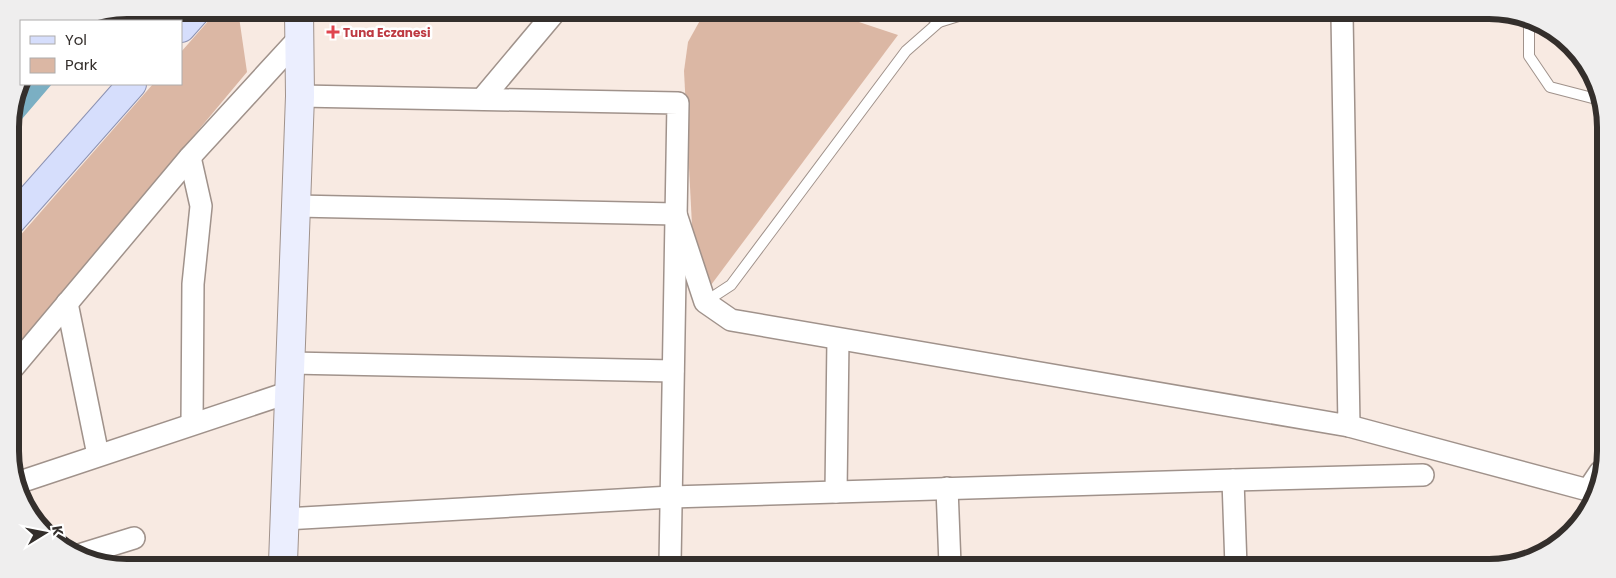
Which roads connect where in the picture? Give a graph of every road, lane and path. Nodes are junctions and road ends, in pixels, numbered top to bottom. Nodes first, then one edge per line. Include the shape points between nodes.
1 (299, 19) edge
2 (305, 19) edge
3 (549, 19) edge
4 (934, 19) edge
5 (949, 19) edge
6 (1342, 19) edge
7 (939, 22) junction
8 (1529, 26) edge
9 (299, 38) junction
10 (131, 85) edge
11 (300, 96) junction
12 (1594, 98) edge
13 (482, 99) junction
14 (190, 156) junction
15 (296, 206) junction
16 (19, 212) edge
17 (676, 214) junction
18 (705, 302) junction
19 (68, 303) junction
20 (838, 339) junction
21 (19, 362) edge
22 (291, 363) junction
23 (673, 371) junction
24 (290, 392) junction
25 (192, 424) junction
26 (1350, 426) junction
27 (98, 455) junction
28 (1423, 475) dead end
29 (1233, 480) junction
30 (23, 481) edge
31 (947, 488) junction
32 (836, 492) junction
33 (1589, 493) edge
34 (670, 497) junction
35 (285, 520) junction
36 (134, 538) dead end
37 (88, 552) edge
38 (283, 559) edge
39 (670, 559) edge
40 (950, 559) edge
41 (1236, 559) edge

1 - 9 main road
2 - 9 main road
3 - 13 street
4 - 7 lane
5 - 7 lane
6 - 26 street
7 - 18 lane via 906,51 731,285
8 - 12 lane via 1529,56 1550,87
9 - 11 main road
9 - 14 street
10 - 16 main road
11 - 13 street
11 - 15 main road
13 - 17 street via 678,103
14 - 19 street
14 - 25 street via 201,206 193,284
15 - 17 street
15 - 22 main road
17 - 18 street
17 - 23 street
18 - 20 street via 731,320
19 - 21 street
19 - 27 street
20 - 26 street
20 - 32 street
22 - 23 street
22 - 24 main road
23 - 34 street
24 - 25 street
24 - 35 main road
25 - 27 street
26 - 33 street
27 - 30 street
28 - 29 street
29 - 31 street
29 - 41 street
31 - 32 street
31 - 40 street
32 - 34 street
34 - 35 street
34 - 39 street
35 - 38 main road
36 - 37 street

